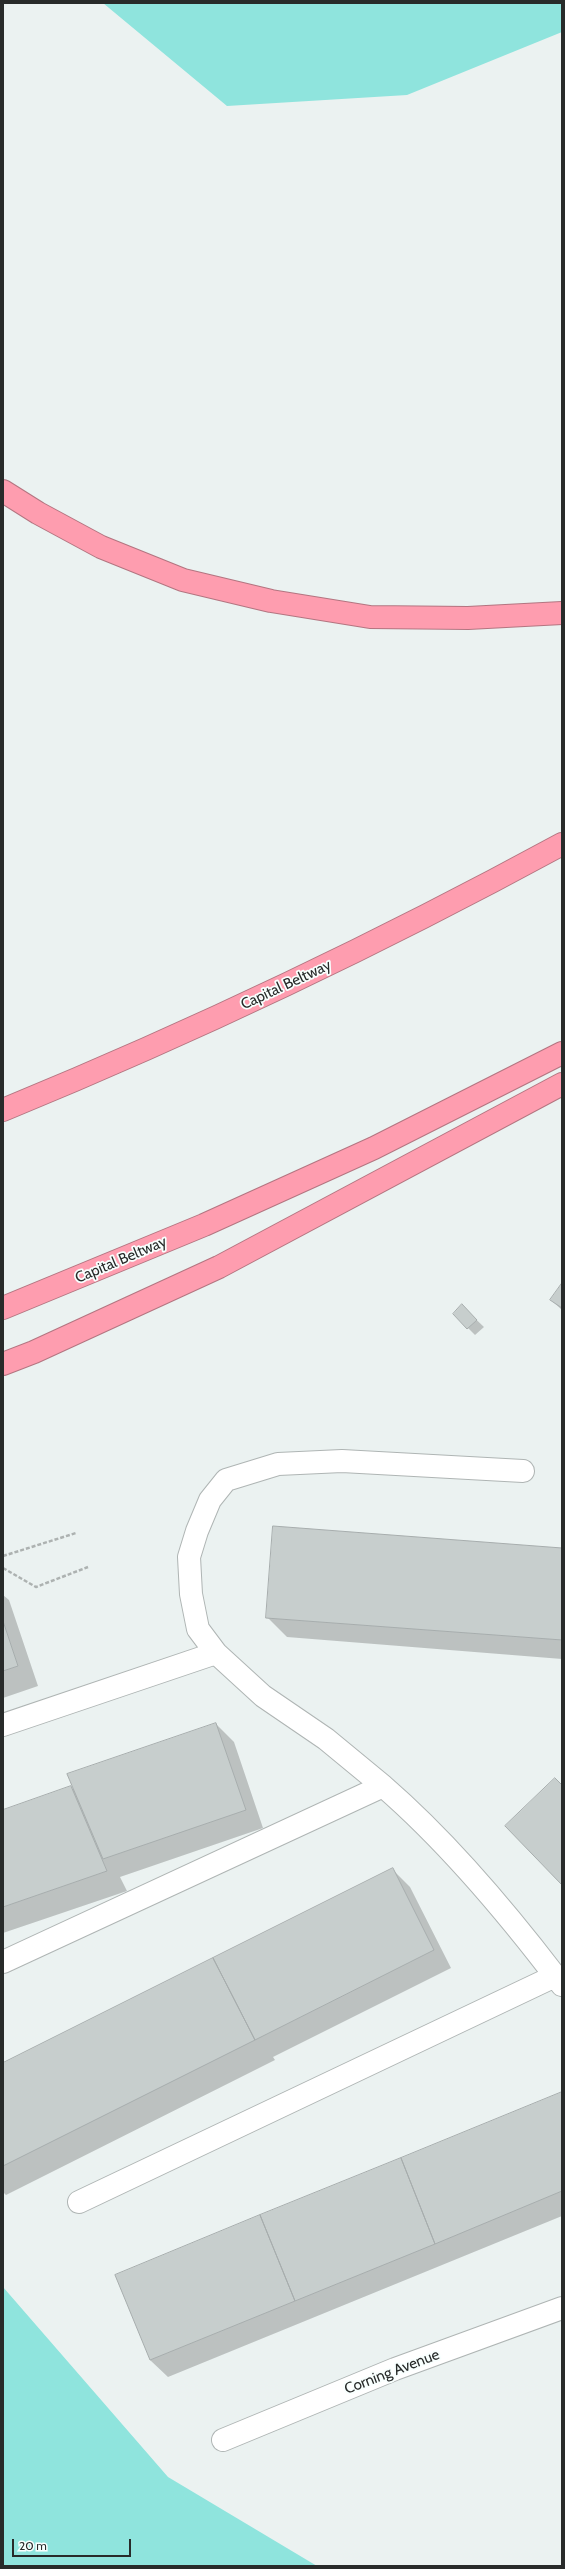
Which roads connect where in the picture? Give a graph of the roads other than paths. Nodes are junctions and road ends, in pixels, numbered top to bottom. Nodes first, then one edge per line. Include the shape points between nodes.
1 (3, 491) edge
2 (562, 612) edge
3 (562, 844) edge
4 (562, 1053) edge
5 (562, 1084) edge
6 (3, 1110) edge
7 (3, 1308) edge
8 (3, 1364) edge
9 (522, 1471) dead end
10 (216, 1653) junction
11 (3, 1725) edge
12 (383, 1786) junction
13 (3, 1962) edge
14 (558, 1980) edge
15 (79, 2202) dead end
16 (562, 2308) edge
17 (223, 2440) dead end

1 - 2 highway via 38,514 102,547 183,580 271,602 370,617 468,618
3 - 6 highway, Capital Beltway via 461,899 306,977 142,1053
4 - 7 highway, Capital Beltway via 374,1148 204,1225
5 - 8 highway via 219,1267
9 - 10 street via 342,1461 278,1464 226,1480 210,1500 189,1557 191,1594 198,1629
10 - 11 street
10 - 12 street via 262,1696 326,1739
12 - 13 street
12 - 14 street via 417,1816 527,1938
14 - 15 street
16 - 17 street, Corning Avenue via 395,2369

